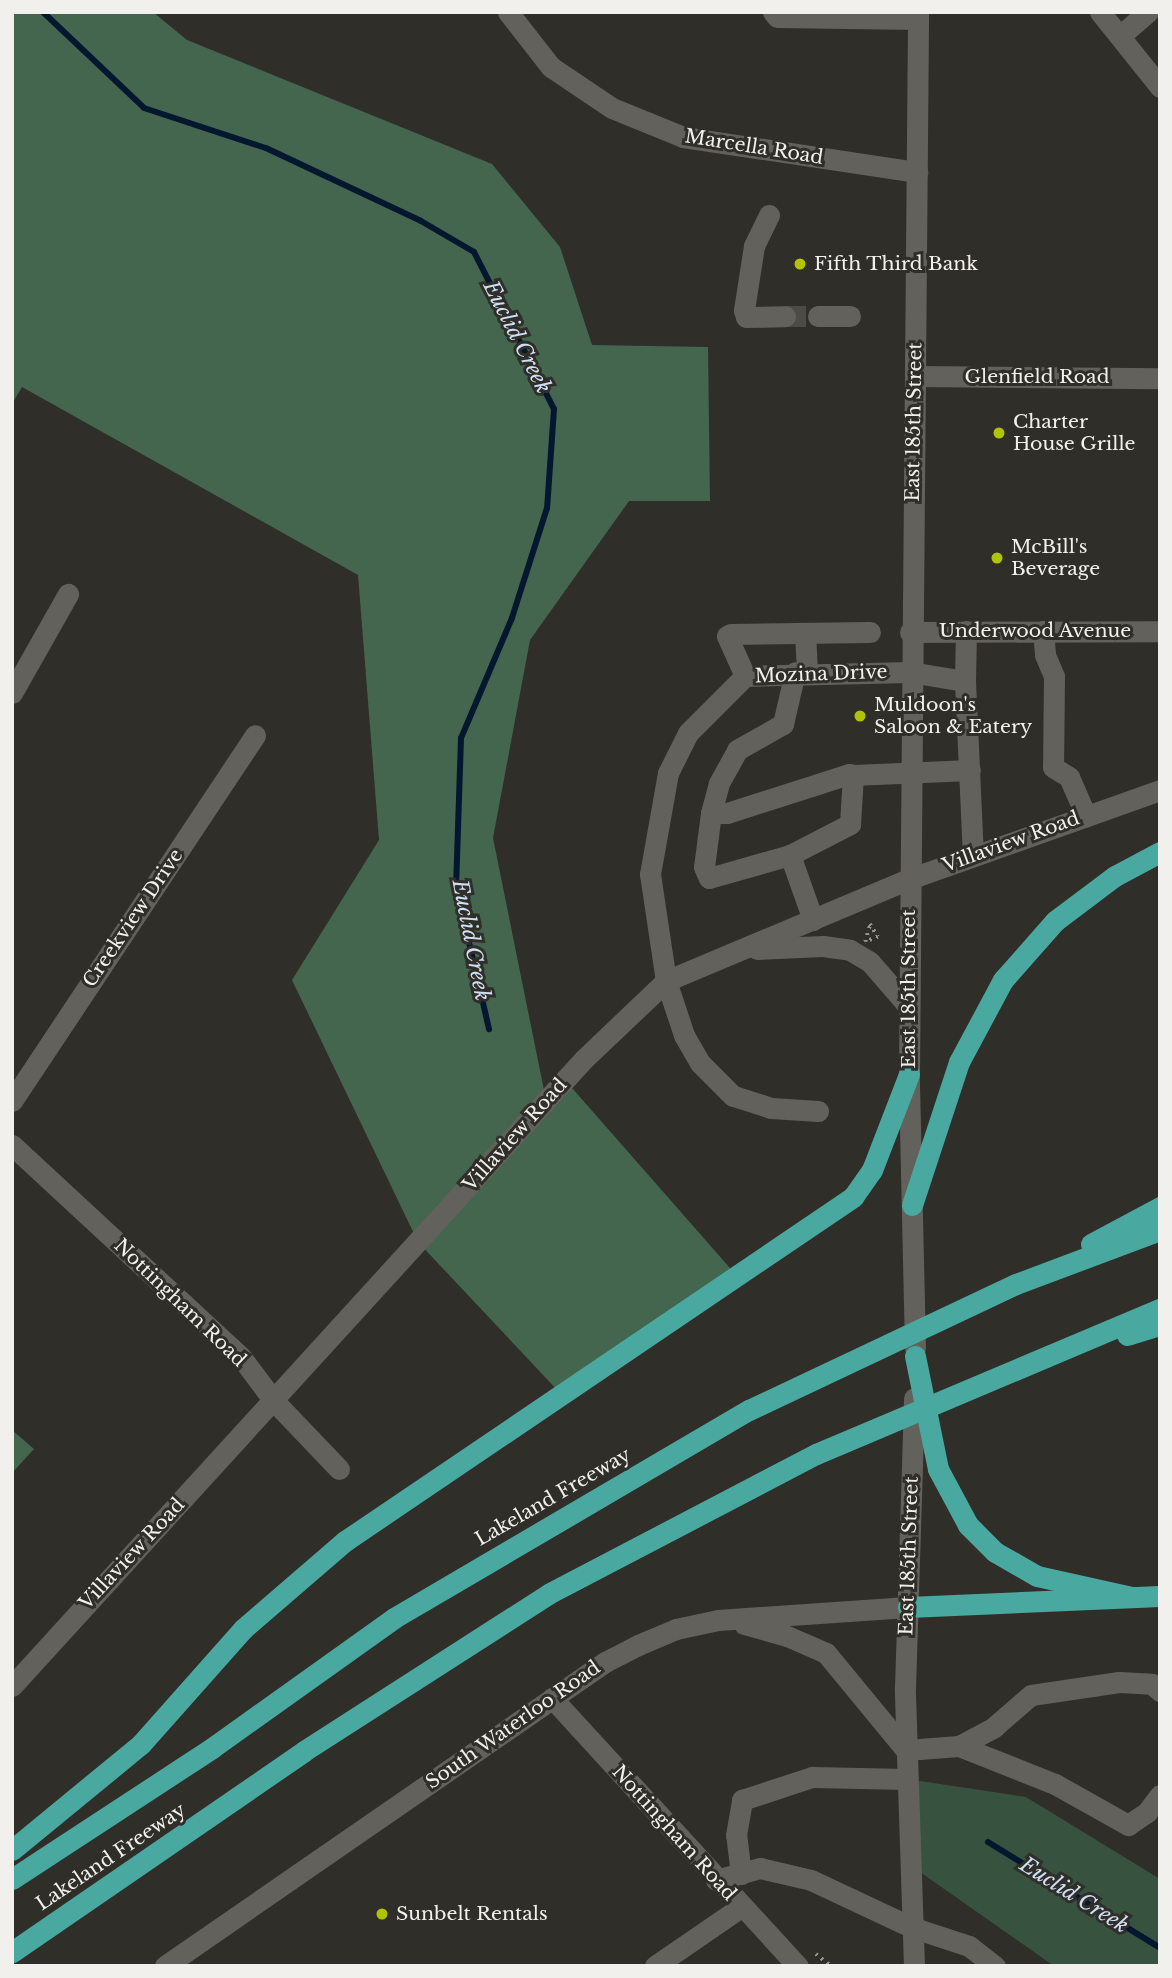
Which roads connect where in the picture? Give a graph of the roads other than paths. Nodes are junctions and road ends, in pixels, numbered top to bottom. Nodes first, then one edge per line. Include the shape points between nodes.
1 (508, 12) edge
2 (773, 12) edge
3 (1100, 12) edge
4 (1148, 12) edge
5 (918, 16) edge
6 (1119, 36) junction
7 (1160, 87) edge
8 (917, 172) junction
9 (769, 215) dead end
10 (785, 316) tunnel mouth
11 (818, 316) tunnel mouth
12 (850, 316) dead end
13 (915, 376) junction
14 (1160, 378) edge
15 (68, 594) dead end
16 (966, 631) junction
17 (1043, 631) junction
18 (1160, 631) edge
19 (870, 632) dead end
20 (910, 632) junction
21 (805, 633) junction
22 (801, 672) junction
23 (910, 672) junction
24 (745, 676) junction
25 (965, 681) junction
26 (12, 693) edge
27 (255, 735) dead end
28 (970, 770) junction
29 (910, 774) junction
30 (853, 775) junction
31 (1160, 790) edge
32 (711, 813) junction
33 (1086, 816) junction
34 (1160, 852) edge
35 (790, 855) junction
36 (973, 856) junction
37 (909, 879) junction
38 (813, 920) junction
39 (741, 950) junction
40 (666, 981) junction
41 (909, 1007) junction
42 (909, 1074) junction
43 (12, 1101) edge
44 (818, 1111) dead end
45 (12, 1145) edge
46 (912, 1205) junction
47 (1160, 1208) edge
48 (1160, 1230) edge
49 (1016, 1284) junction
50 (1160, 1309) edge
51 (1160, 1325) edge
52 (915, 1356) junction
53 (1007, 1370) junction
54 (274, 1401) junction
55 (339, 1469) dead end
56 (1132, 1597) junction
57 (1160, 1597) edge
58 (908, 1607) junction
59 (718, 1620) junction
60 (12, 1686) edge
61 (1160, 1691) edge
62 (552, 1698) junction
63 (959, 1746) junction
64 (906, 1750) junction
65 (907, 1779) junction
66 (1160, 1794) edge
67 (12, 1850) edge
68 (741, 1874) junction
69 (12, 1879) edge
70 (716, 1880) junction
71 (741, 1907) junction
72 (911, 1927) junction
73 (12, 1952) edge
74 (165, 1966) edge
75 (655, 1966) edge
76 (797, 1966) edge
77 (914, 1966) edge
78 (995, 1966) edge

1 - 8 street, Marcella Road via 551,67 612,108 683,137
2 - 5 street via 777,17
3 - 6 street
4 - 6 street
5 - 8 street, East 185th Street
6 - 7 street
8 - 13 street, East 185th Street
9 - 10 street via 754,246 744,310 746,317
11 - 12 street
13 - 14 street, Glenfield Road
13 - 20 street, East 185th Street
15 - 26 street
16 - 17 street, Underwood Avenue
16 - 20 street, Underwood Avenue
16 - 25 street
17 - 18 street, Underwood Avenue
17 - 33 street via 1045,655 1054,676 1054,767 1069,776
19 - 21 street
20 - 23 street, East 185th Street
21 - 22 street
21 - 24 street via 727,636
22 - 23 street, Mozina Drive
22 - 24 street, Mozina Drive
22 - 32 street via 783,724 737,750 719,783
23 - 25 street, Mozina Drive
23 - 29 street, East 185th Street
24 - 40 street, Mozina Drive via 688,733 668,773 650,874
25 - 28 street
27 - 43 street, Creekview Drive
28 - 29 street
28 - 36 street
29 - 30 street
29 - 37 street, East 185th Street
30 - 32 street via 727,813
30 - 35 street via 850,824 845,831
31 - 33 street, Villaview Road
32 - 35 street via 704,867 709,878
33 - 36 street, Villaview Road
34 - 46 highway via 1115,876 1055,921 1003,980 959,1062
35 - 38 street
36 - 37 street, Villaview Road
37 - 38 street, Villaview Road
37 - 41 street, East 185th Street
38 - 39 street, Villaview Road
39 - 40 street, Villaview Road
39 - 41 street via 823,946 850,950 870,962
40 - 44 street, Mozina Drive via 684,1035 701,1063 733,1096 771,1108
40 - 54 street, Villaview Road via 584,1059
41 - 42 street, East 185th Street
42 - 46 street, East 185th Street
42 - 67 highway via 872,1170 853,1197 345,1541 243,1629 141,1744
45 - 54 street, Nottingham Road via 240,1357
46 - 52 street, East 185th Street
47 - 49 highway
48 - 49 highway, Lakeland Freeway
49 - 69 highway, Lakeland Freeway via 827,1370 565,1514 394,1618 212,1748
50 - 53 highway, Lakeland Freeway
51 - 53 highway
52 - 56 highway via 937,1469 968,1525 995,1552 1037,1576
52 - 58 street, East 185th Street
53 - 73 highway, Lakeland Freeway via 816,1454 550,1593 304,1751
54 - 55 street, Nottingham Road
54 - 60 street, Villaview Road
56 - 57 highway
56 - 58 highway
58 - 59 street, South Waterloo Road
58 - 64 street, East 185th Street
59 - 62 street, South Waterloo Road via 676,1629 638,1645
59 - 64 street via 765,1628 826,1653
61 - 63 street via 1152,1684 1119,1682 1031,1695 994,1727
62 - 70 street, Nottingham Road
62 - 74 street, South Waterloo Road
63 - 64 street
63 - 66 street via 1055,1784 1128,1825 1147,1812
64 - 65 street, East 185th Street
65 - 68 street via 812,1777 742,1800 736,1835
65 - 72 street, East 185th Street
68 - 70 street
68 - 72 street via 760,1868 811,1880
70 - 71 street, Nottingham Road
71 - 75 street
71 - 76 street, Nottingham Road
72 - 77 street, East 185th Street
72 - 78 street via 969,1946

